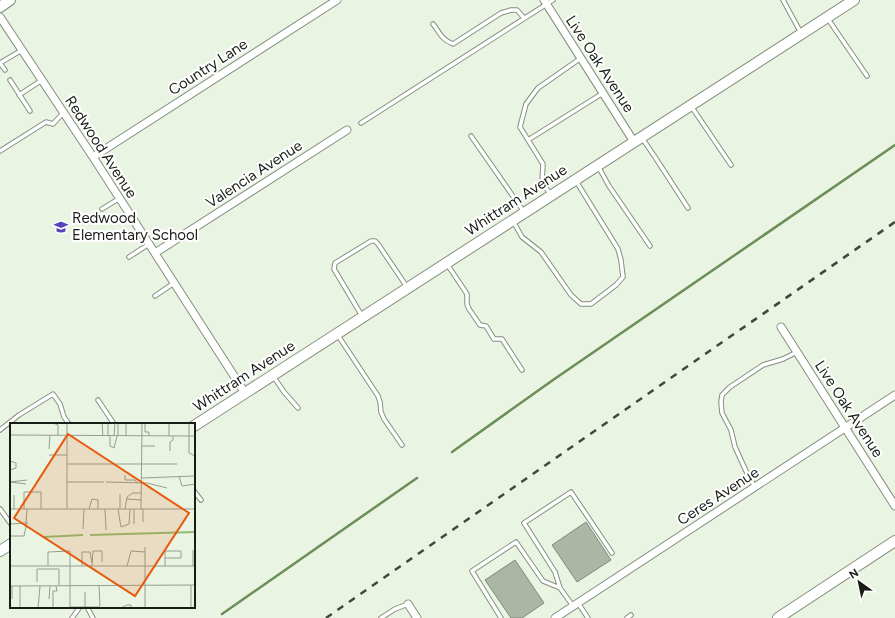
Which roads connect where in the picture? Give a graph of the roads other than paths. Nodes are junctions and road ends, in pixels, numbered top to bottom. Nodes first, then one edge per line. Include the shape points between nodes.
1 (10, 0) edge
2 (337, 0) edge
3 (553, 0) edge
4 (783, 0) edge
5 (853, 0) edge
6 (545, 2) edge
7 (0, 7) edge
8 (0, 17) edge
9 (524, 18) junction
10 (827, 18) junction
11 (433, 24) dead end
12 (802, 34) junction
13 (22, 50) junction
14 (581, 58) junction
15 (0, 63) edge
16 (5, 70) dead end
17 (867, 76) dead end
18 (10, 80) dead end
19 (42, 80) junction
20 (603, 93) junction
21 (19, 94) junction
22 (690, 105) junction
23 (30, 111) dead end
24 (64, 113) junction
25 (361, 123) dead end
26 (347, 130) dead end
27 (471, 136) dead end
28 (638, 139) junction
29 (528, 140) junction
30 (0, 152) edge
31 (93, 157) junction
32 (597, 165) junction
33 (731, 165) dead end
34 (575, 180) junction
35 (552, 195) junction
36 (120, 198) junction
37 (688, 208) dead end
38 (102, 209) dead end
39 (524, 212) junction
40 (512, 220) junction
41 (149, 244) junction
42 (650, 246) dead end
43 (155, 253) junction
44 (129, 257) dead end
45 (446, 263) junction
46 (174, 283) junction
47 (407, 288) junction
48 (155, 296) dead end
49 (363, 317) junction
50 (781, 327) dead end
51 (337, 333) junction
52 (797, 352) junction
53 (522, 370) dead end
54 (272, 375) junction
55 (245, 393) junction
56 (895, 396) edge
57 (98, 400) dead end
58 (298, 408) dead end
59 (68, 423) edge
60 (113, 423) edge
61 (195, 425) edge
62 (845, 428) junction
63 (0, 430) edge
64 (402, 445) dead end
65 (755, 487) junction
66 (195, 493) edge
67 (200, 500) dead end
68 (895, 506) edge
69 (0, 509) edge
70 (10, 523) edge
71 (895, 541) edge
72 (10, 545) edge
73 (0, 551) edge
74 (612, 553) dead end
75 (560, 588) junction
76 (408, 604) joint
77 (576, 605) junction
78 (79, 608) edge
79 (88, 608) edge
80 (631, 615) dead end
81 (72, 618) edge
82 (93, 618) edge
83 (381, 618) edge
84 (417, 618) edge
85 (501, 618) edge
86 (555, 618) edge
87 (588, 618) edge
88 (627, 618) edge
89 (778, 618) edge

1 - 7 street
2 - 31 street, Country Lane
3 - 6 lane
4 - 12 lane
5 - 10 street, Whittram Avenue
6 - 9 lane
6 - 14 street, Live Oak Avenue
8 - 13 street, Redwood Avenue
9 - 11 lane via 517,10 501,13 453,44 446,41
9 - 25 lane
10 - 12 street, Whittram Avenue
10 - 17 lane
12 - 22 street, Whittram Avenue
13 - 15 lane
13 - 19 street, Redwood Avenue
14 - 20 street, Live Oak Avenue
14 - 29 lane via 538,88 526,104 520,127
15 - 16 lane
18 - 21 lane
19 - 21 lane
19 - 24 street, Redwood Avenue
20 - 28 street, Live Oak Avenue
20 - 29 lane
21 - 23 lane
22 - 28 street, Whittram Avenue
22 - 33 lane
24 - 30 lane via 53,124 46,122
24 - 31 street, Redwood Avenue
26 - 43 street, Valencia Avenue
27 - 39 lane
28 - 32 street, Whittram Avenue
28 - 37 lane via 655,157
29 - 35 lane via 542,164 542,182
31 - 36 street, Redwood Avenue
32 - 34 street, Whittram Avenue
32 - 42 lane
34 - 35 street, Whittram Avenue
34 - 40 lane via 618,250 621,260 623,276 616,285 591,304 581,304 571,295 541,252 522,237
35 - 39 street, Whittram Avenue
36 - 38 lane
36 - 41 street, Redwood Avenue
39 - 40 street, Whittram Avenue
40 - 45 street, Whittram Avenue
41 - 43 street, Redwood Avenue
41 - 44 lane
43 - 46 street, Redwood Avenue
45 - 47 street, Whittram Avenue
45 - 53 lane via 467,294 469,309 480,325 486,326 494,339 502,339
46 - 48 lane
46 - 55 street, Redwood Avenue
47 - 49 street, Whittram Avenue
47 - 49 lane via 375,241 342,258 335,263 334,269
49 - 51 street, Whittram Avenue
50 - 52 street, Live Oak Avenue
51 - 54 street, Whittram Avenue
51 - 64 lane via 378,396 384,419
52 - 62 street, Live Oak Avenue
52 - 65 lane via 763,365 722,395 722,412 731,430 735,447
54 - 55 street, Whittram Avenue
54 - 58 lane
55 - 61 street, Whittram Avenue
56 - 62 street, Ceres Avenue
57 - 60 lane
59 - 63 lane via 53,394
62 - 65 street, Ceres Avenue
62 - 68 street, Live Oak Avenue
65 - 77 street, Ceres Avenue
66 - 67 lane
69 - 70 lane
71 - 89 street
72 - 73 street
74 - 75 lane via 571,492 524,523 555,572
75 - 77 lane
75 - 85 lane via 543,581 516,542 472,571
76 - 83 lane
76 - 84 street
77 - 86 street, Ceres Avenue
77 - 87 lane
78 - 81 lane
79 - 82 lane
80 - 88 lane

